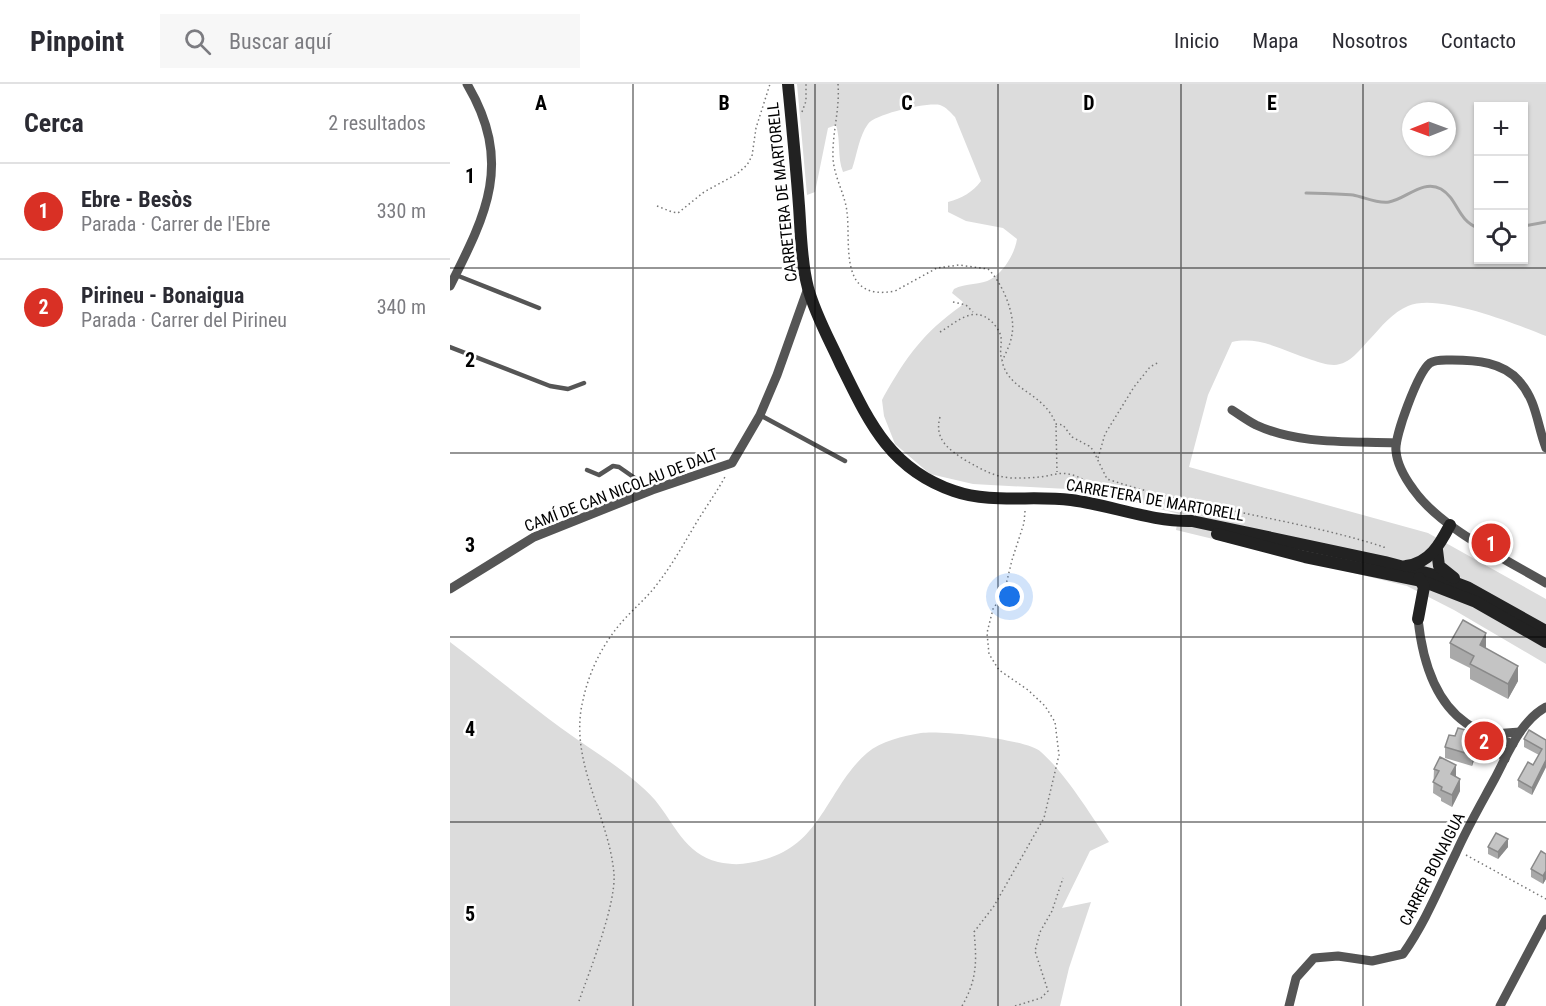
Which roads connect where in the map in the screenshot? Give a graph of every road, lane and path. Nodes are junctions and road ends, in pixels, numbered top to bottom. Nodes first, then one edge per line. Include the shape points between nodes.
1 (469, 84) edge
2 (770, 84) edge
3 (788, 84) edge
4 (806, 84) edge
5 (838, 84) edge
6 (792, 126) junction
7 (657, 206) dead end
8 (456, 275) junction
9 (450, 286) edge
10 (808, 288) junction
11 (953, 302) dead end
12 (539, 308) dead end
13 (974, 313) junction
14 (940, 332) dead end
15 (450, 347) edge
16 (1002, 361) junction
17 (1159, 362) dead end
18 (584, 383) dead end
19 (1232, 410) dead end
20 (760, 415) junction
21 (940, 417) dead end
22 (1056, 424) junction
23 (1396, 443) junction
24 (1546, 448) edge
25 (1098, 459) junction
26 (845, 461) dead end
27 (732, 463) junction
28 (587, 470) dead end
29 (1057, 473) junction
30 (652, 490) junction
31 (1026, 498) junction
32 (1116, 508) junction
33 (1176, 521) junction
34 (1450, 525) junction
35 (1437, 550) junction
36 (1385, 562) junction
37 (1403, 572) junction
38 (1422, 581) junction
39 (1546, 583) edge
40 (1463, 586) junction
41 (450, 589) edge
42 (1445, 589) junction
43 (1418, 596) junction
44 (1418, 619) joint
45 (1546, 631) edge
46 (1546, 642) edge
47 (1546, 707) edge
48 (1520, 732) junction
49 (1489, 735) junction
50 (1513, 744) junction
51 (1505, 759) junction
52 (1457, 850) junction
53 (1063, 878) dead end
54 (1546, 899) edge
55 (1546, 919) edge
56 (579, 1001) dead end
57 (962, 1006) edge
58 (1015, 1006) edge
59 (1289, 1006) edge
60 (1500, 1006) edge

1 - 8 street via 486,125 492,178 480,225
2 - 7 path via 747,165 678,213
3 - 6 main road, CARRETERA DE MARTORELL
4 - 6 path via 804,108
5 - 16 path via 833,161 847,210 848,255 856,278 873,291 887,292 937,268 959,265 988,269 1003,288 1012,319 1012,336
6 - 10 main road, CARRETERA DE MARTORELL
8 - 9 street
8 - 12 lane
10 - 20 street, CAMÍ DE CAN NICOLAU DE DALT
10 - 31 main road, CARRETERA DE MARTORELL via 825,332 867,415 899,460 927,480 955,492
11 - 13 path via 966,305
13 - 14 path
13 - 16 path via 985,316 998,329
15 - 18 lane via 550,386 568,388
16 - 22 path via 1008,376 1046,406
17 - 25 path via 1134,387 1106,434
19 - 23 street via 1254,424 1304,439
20 - 26 lane
20 - 27 street, CAMÍ DE CAN NICOLAU DE DALT
21 - 29 path via 938,428 945,446 984,471 1013,478
22 - 25 path via 1063,425 1072,437 1089,446
22 - 29 path
23 - 24 street via 1425,369 1434,362 1463,360 1491,364 1519,381 1530,396
23 - 34 street via 1399,463 1414,490
25 - 36 path via 1107,479 1232,512 1353,537 1384,547
27 - 30 street, CAMÍ DE CAN NICOLAU DE DALT
27 - 56 path via 680,552 608,640 592,669 584,696 581,748 614,876 608,912
28 - 30 lane via 602,474 615,465
29 - 32 path via 1090,483
30 - 41 street, CAMÍ DE CAN NICOLAU DE DALT via 534,537
31 - 32 main road, CARRETERA DE MARTORELL
31 - 57 path via 1024,523 1004,593 993,609 987,633 989,654 999,670 1045,706 1055,722 1059,754 1044,818 994,906 974,932 977,963
32 - 33 main road, CARRETERA DE MARTORELL
33 - 36 main road, CARRETERA DE MARTORELL via 1192,521
33 - 37 main road via 1295,554
34 - 35 main road
34 - 39 street
35 - 37 main road
35 - 40 main road via 1441,569
36 - 37 main road, CARRETERA DE MARTORELL
36 - 38 main road
37 - 38 main road
37 - 40 main road, CARRETERA DE MARTORELL
37 - 43 main road
38 - 40 main road via 1440,580
38 - 42 main road
38 - 43 main road
40 - 45 main road, CARRETERA DE MARTORELL
42 - 43 main road
42 - 46 main road
43 - 44 main road
44 - 49 street via 1428,669 1443,700 1466,723
47 - 48 street, CARRER BONAIGUA via 1536,712
48 - 49 street
48 - 50 street, CARRER BONAIGUA
49 - 50 street
49 - 51 street
50 - 51 street, CARRER BONAIGUA
51 - 52 street, CARRER BONAIGUA
52 - 54 path
52 - 59 street, CARRER BONAIGUA via 1419,932 1403,954 1372,961 1338,956 1314,958 1296,978
53 - 58 path via 1035,951 1048,991 1041,998
55 - 60 street

